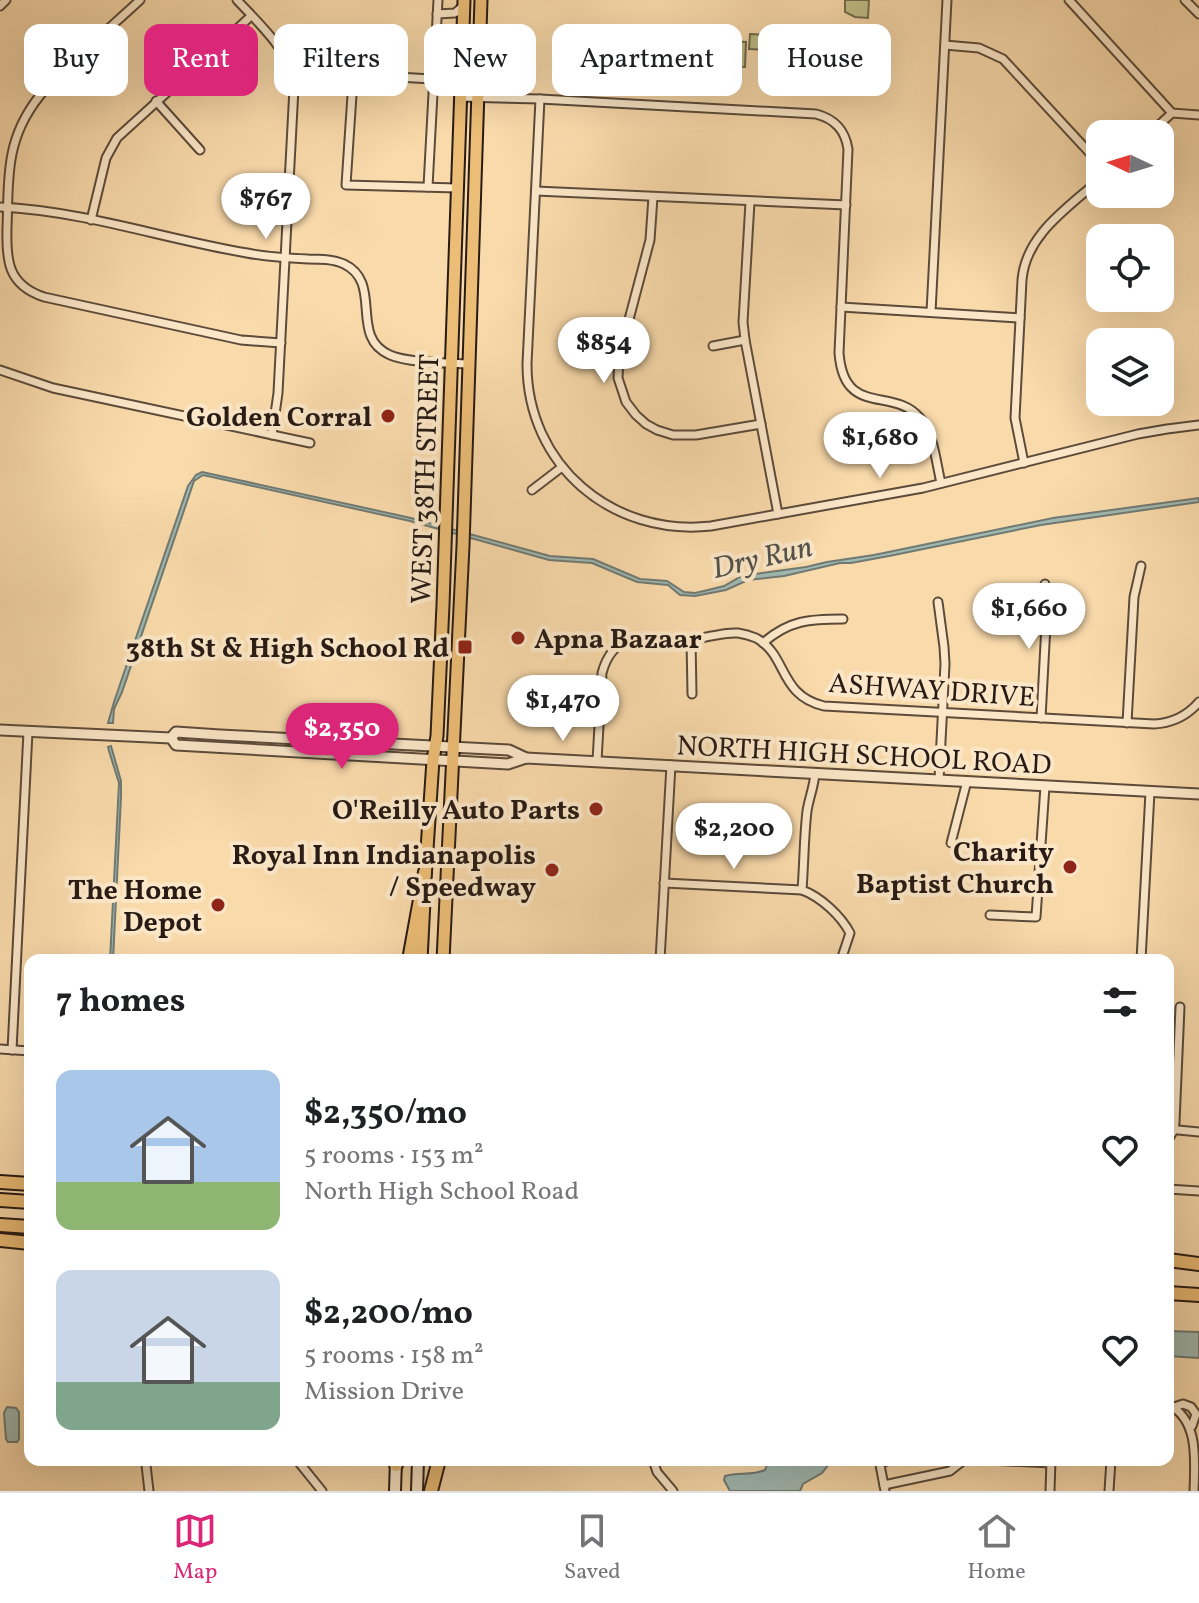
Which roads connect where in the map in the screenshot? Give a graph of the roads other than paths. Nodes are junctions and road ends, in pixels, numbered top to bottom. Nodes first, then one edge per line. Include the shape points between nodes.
1 (6, 0) edge
2 (140, 0) edge
3 (237, 0) edge
4 (438, 0) edge
5 (481, 0) edge
6 (947, 0) edge
7 (1069, 0) edge
8 (1185, 0) edge
9 (464, 3) edge
10 (0, 6) edge
11 (437, 14) junction
12 (1199, 14) edge
13 (251, 16) junction
14 (436, 24) edge
15 (463, 24) edge
16 (945, 45) junction
17 (424, 79) edge
18 (431, 96) edge
19 (460, 97) joint
20 (477, 97) junction
21 (540, 99) junction
22 (156, 101) junction
23 (1172, 113) junction
24 (1199, 115) edge
25 (1164, 120) edge
26 (1086, 149) edge
27 (200, 150) dead end
28 (428, 187) junction
29 (457, 188) junction
30 (536, 191) junction
31 (1086, 192) edge
32 (653, 197) junction
33 (750, 202) junction
34 (846, 205) junction
35 (4, 207) edge
36 (91, 220) junction
37 (285, 258) junction
38 (841, 307) junction
39 (931, 312) junction
40 (1020, 318) junction
41 (745, 340) junction
42 (281, 343) junction
43 (713, 346) dead end
44 (452, 363) junction
45 (469, 364) junction
46 (0, 370) edge
47 (761, 424) junction
48 (1199, 425) edge
49 (272, 435) junction
50 (310, 443) dead end
51 (1024, 463) junction
52 (562, 467) junction
53 (941, 483) junction
54 (532, 490) dead end
55 (778, 514) junction
56 (1141, 566) dead end
57 (1045, 584) dead end
58 (938, 602) dead end
59 (843, 619) dead end
60 (691, 639) junction
61 (763, 643) junction
62 (692, 694) dead end
63 (1199, 702) edge
64 (942, 714) junction
65 (1041, 718) junction
66 (1127, 723) junction
67 (0, 730) edge
68 (28, 732) junction
69 (171, 738) junction
70 (436, 747) junction
71 (453, 748) junction
72 (526, 758) junction
73 (433, 760) junction
74 (453, 761) junction
75 (597, 761) junction
76 (671, 765) junction
77 (815, 773) junction
78 (939, 780) junction
79 (967, 781) junction
80 (1045, 786) junction
81 (1150, 792) junction
82 (1199, 794) edge
83 (951, 843) dead end
84 (425, 872) junction
85 (664, 883) junction
86 (802, 890) junction
87 (990, 915) dead end
88 (410, 954) edge
89 (421, 954) edge
90 (443, 954) edge
91 (660, 954) edge
92 (843, 954) edge
93 (1141, 954) edge
94 (1180, 1007) dead end
95 (0, 1049) edge
96 (12, 1050) junction
97 (24, 1051) edge
98 (1174, 1060) edge
99 (1178, 1060) junction
100 (1174, 1100) edge
101 (1174, 1130) edge
102 (1199, 1132) edge
103 (0, 1182) edge
104 (24, 1184) edge
105 (1174, 1189) edge
106 (1199, 1191) edge
107 (0, 1200) edge
108 (24, 1202) edge
109 (0, 1225) edge
110 (24, 1227) edge
111 (0, 1240) edge
112 (24, 1242) edge
113 (1174, 1262) edge
114 (1199, 1264) edge
115 (1174, 1293) edge
116 (1199, 1295) edge
117 (1174, 1408) edge
118 (146, 1466) edge
119 (302, 1466) edge
120 (396, 1466) edge
121 (418, 1466) edge
122 (437, 1466) edge
123 (655, 1466) edge
124 (880, 1466) edge
125 (956, 1466) edge
126 (1051, 1466) edge
127 (1111, 1466) edge
128 (884, 1488) edge
129 (149, 1491) edge
130 (322, 1491) edge
131 (395, 1491) edge
132 (417, 1491) edge
133 (431, 1491) edge
134 (673, 1491) edge
135 (1050, 1491) edge
136 (1109, 1491) edge
137 (1194, 1491) edge

1 - 10 street
2 - 35 street via 37,96 18,133
3 - 13 street
4 - 11 street
5 - 20 main road, WEST 38TH STREET
6 - 16 street
7 - 23 street
8 - 12 street
9 - 11 street via 455,13
9 - 15 main road, WEST 38TH STREET
11 - 14 street
13 - 22 street
13 - 37 street via 282,51 293,78
16 - 26 street via 976,47 1003,59
16 - 39 street
17 - 28 street via 353,80 346,185
18 - 28 street
19 - 20 street
19 - 29 main road, WEST 38TH STREET
20 - 21 street
20 - 45 main road, WEST 38TH STREET
21 - 30 street
21 - 34 street via 813,114 831,120 846,137
22 - 27 street
22 - 36 street via 112,146
23 - 24 street
23 - 25 street
28 - 29 street
29 - 44 main road, WEST 38TH STREET
30 - 32 street
30 - 52 street via 527,380 538,425
31 - 40 street via 1034,241 1023,268
32 - 33 street
32 - 47 street via 650,240 619,357 626,402 646,424 673,435
33 - 34 street
33 - 41 street
34 - 38 street
35 - 36 street
35 - 42 street via 8,262 34,294 241,340
36 - 37 street
37 - 42 street
37 - 44 street via 332,260 354,270 365,289 368,333 382,351
38 - 39 street
38 - 53 street via 839,353 847,381 867,397 918,415 928,431
39 - 40 street
40 - 51 street via 1015,418
41 - 43 street
41 - 47 street
42 - 49 street
44 - 45 street
44 - 70 main road, WEST 38TH STREET
45 - 71 main road, WEST 38TH STREET
46 - 49 street via 53,388
47 - 55 street
48 - 51 street via 1138,434
49 - 50 street
51 - 53 street
52 - 54 street
52 - 55 street via 598,500 650,523 701,527
53 - 55 street
56 - 66 street via 1134,597
57 - 65 street
58 - 64 street via 944,647
59 - 61 street via 793,624
60 - 61 street via 734,633
60 - 62 street
60 - 75 street via 636,638 611,652 602,673
61 - 64 street, ASHWAY DRIVE via 791,686 811,702
63 - 66 street, ASHWAY DRIVE via 1170,722
64 - 65 street, ASHWAY DRIVE
64 - 78 street
65 - 66 street, ASHWAY DRIVE
67 - 68 street, NORTH HIGH SCHOOL ROAD
68 - 69 street, NORTH HIGH SCHOOL ROAD
68 - 96 street
69 - 70 street, NORTH HIGH SCHOOL ROAD via 176,732
69 - 73 street, NORTH HIGH SCHOOL ROAD via 176,745
70 - 71 street, NORTH HIGH SCHOOL ROAD
70 - 73 main road, WEST 38TH STREET
71 - 72 street, NORTH HIGH SCHOOL ROAD via 509,750
71 - 74 main road, WEST 38TH STREET
72 - 74 street, NORTH HIGH SCHOOL ROAD via 508,764
72 - 75 street, NORTH HIGH SCHOOL ROAD
73 - 74 street, NORTH HIGH SCHOOL ROAD
73 - 84 main road, WEST 38TH STREET
74 - 90 main road, WEST 38TH STREET
75 - 76 street, NORTH HIGH SCHOOL ROAD
76 - 77 street, NORTH HIGH SCHOOL ROAD
76 - 85 street
77 - 78 street, NORTH HIGH SCHOOL ROAD
77 - 86 street
78 - 79 street, NORTH HIGH SCHOOL ROAD
79 - 80 street, NORTH HIGH SCHOOL ROAD
79 - 83 street
80 - 81 street, NORTH HIGH SCHOOL ROAD
80 - 87 street via 1036,917
81 - 82 street, NORTH HIGH SCHOOL ROAD
81 - 93 street
84 - 88 highway
84 - 89 main road, WEST 38TH STREET
85 - 86 street
85 - 91 street
86 - 92 street via 844,921 850,933
94 - 99 street
95 - 96 street
96 - 97 street
98 - 99 street
99 - 100 street
101 - 102 street
103 - 104 highway
105 - 106 street
107 - 108 highway
109 - 110 highway
111 - 112 highway
113 - 114 highway
115 - 116 highway
117 - 137 street via 1192,1426
118 - 129 street
119 - 130 street
120 - 131 main road
121 - 132 main road
122 - 133 highway
123 - 134 street
124 - 128 street
125 - 128 street
126 - 135 street
127 - 136 street

